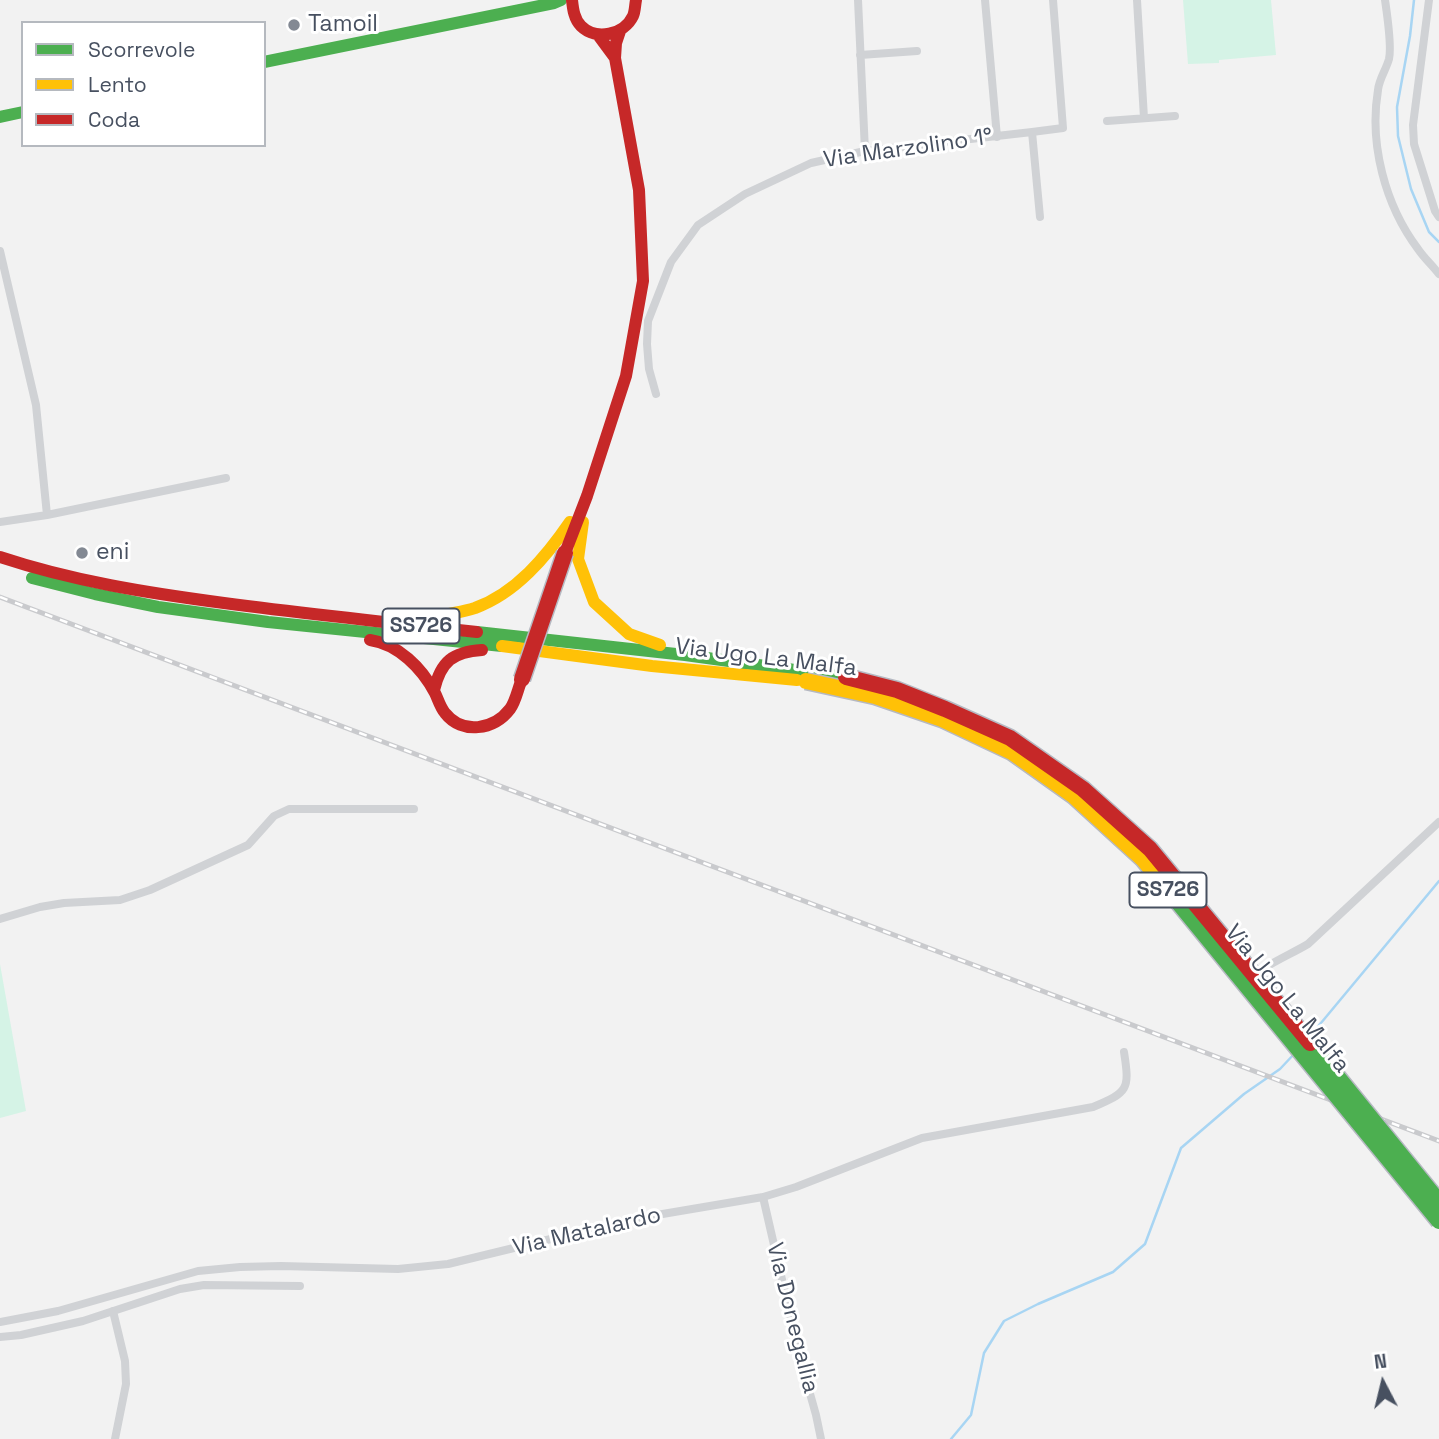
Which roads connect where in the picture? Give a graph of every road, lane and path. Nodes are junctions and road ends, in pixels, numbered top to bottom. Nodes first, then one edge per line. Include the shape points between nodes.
1 (858, 0) edge
2 (985, 0) edge
3 (1053, 0) edge
4 (1137, 0) edge
5 (1385, 0) edge
6 (1429, 0) edge
7 (637, 1) edge
8 (557, 2) edge
9 (572, 7) edge
10 (620, 31) junction
11 (598, 36) junction
12 (917, 51) dead end
13 (860, 54) junction
14 (615, 58) junction
15 (266, 62) edge
16 (21, 112) edge
17 (1175, 116) dead end
18 (0, 117) edge
19 (1144, 118) junction
20 (1107, 121) dead end
21 (1032, 132) junction
22 (997, 136) junction
23 (865, 151) junction
24 (1041, 217) dead end
25 (1439, 217) edge
26 (0, 251) edge
27 (1439, 274) edge
28 (656, 394) dead end
29 (226, 478) dead end
30 (587, 496) junction
31 (47, 515) junction
32 (0, 522) edge
33 (0, 557) edge
34 (0, 567) edge
35 (268, 622) junction
36 (389, 623) junction
37 (505, 646) junction
38 (685, 655) junction
39 (434, 690) junction
40 (414, 809) dead end
41 (1439, 822) edge
42 (0, 919) edge
43 (1263, 969) dead end
44 (1124, 1052) dead end
45 (763, 1197) junction
46 (1439, 1202) edge
47 (1439, 1221) edge
48 (300, 1286) dead end
49 (113, 1311) junction
50 (0, 1322) edge
51 (0, 1337) edge
52 (115, 1439) edge
53 (821, 1439) edge

1 - 13 street
2 - 22 street
3 - 21 street, Via Marzolino 1° via 1063,128
4 - 19 street
5 - 27 street via 1390,57 1378,87 1378,155 1402,224
6 - 25 street via 1413,125 1414,144
7 - 10 main road via 635,14
8 - 9 main road
8 - 15 main road
9 - 11 main road via 579,24
10 - 11 main road
10 - 14 main road
11 - 14 main road
12 - 13 street
13 - 23 street
14 - 30 main road via 639,190 643,281 626,376
16 - 18 main road
17 - 19 street
19 - 20 street
21 - 22 street, Via Marzolino 1°
21 - 24 street
22 - 23 street, Via Marzolino 1°
23 - 28 street, Via Marzolino 1° via 811,163 745,194 698,225 671,262 648,321 649,369
26 - 31 street via 36,405
29 - 31 street
30 - 36 main road via 539,563 507,592 477,607
30 - 38 main road via 579,559 594,602 629,634
30 - 39 main road, bridge via 511,708 496,723 474,728 458,725 444,712
31 - 32 street
33 - 36 main road, Via Ugo La Malfa / SS726 via 136,591
34 - 35 main road, Via Ugo La Malfa / SS726 via 158,607
35 - 37 main road, Via Ugo La Malfa / SS726
35 - 39 main road via 288,629 384,642 410,659
36 - 38 main road, Via Ugo La Malfa / SS726
37 - 39 main road via 456,654 443,666
37 - 47 main road, Via Ugo La Malfa / SS726, bridge via 806,681 874,696 942,719 1012,752 1074,796 1143,859
38 - 46 main road, Via Ugo La Malfa / SS726, bridge via 846,677 897,690 1010,738 1083,789 1150,849
40 - 42 street via 289,809 274,816 247,845 150,890 120,900 40,907
41 - 43 street via 1308,944
44 - 45 street, Via Matalardo via 1126,1087 1093,1107 922,1138
45 - 50 street, Via Matalardo via 633,1219 449,1264 398,1269 240,1266 198,1271 58,1311
45 - 53 street, Via Donegallia
48 - 49 street via 204,1285
49 - 51 street
49 - 52 street via 126,1384

